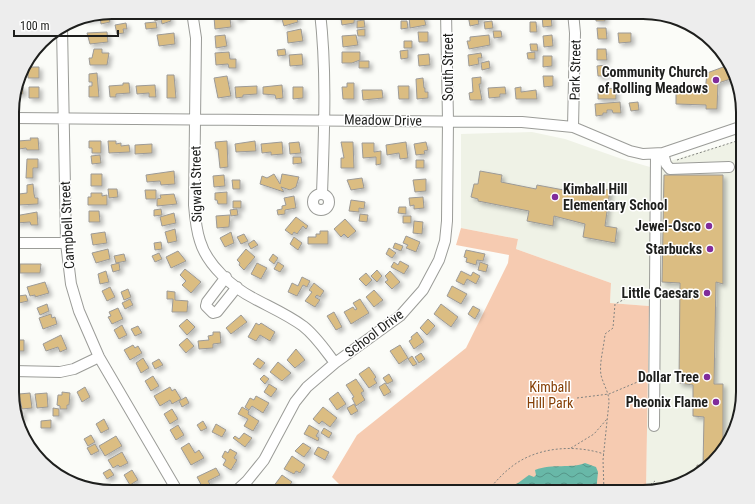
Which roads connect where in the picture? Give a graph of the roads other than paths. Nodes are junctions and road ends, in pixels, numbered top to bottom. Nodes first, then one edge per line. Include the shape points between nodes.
1 (193, 19) edge
2 (321, 19) edge
3 (446, 19) edge
4 (574, 19) edge
5 (62, 33) edge
6 (19, 118) edge
7 (64, 118) junction
8 (195, 120) junction
9 (324, 120) junction
10 (448, 121) junction
11 (574, 127) junction
12 (736, 128) edge
13 (660, 153) junction
14 (729, 167) dead end
15 (322, 194) dead end
16 (19, 243) edge
17 (66, 243) junction
18 (226, 277) junction
19 (237, 287) junction
20 (99, 357) junction
21 (335, 363) junction
22 (19, 371) edge
23 (654, 426) dead end
24 (174, 485) edge
25 (243, 485) edge

1 - 8 street, Sigwalt Street via 196,38
2 - 9 street
3 - 10 street, South Street
4 - 11 street, Park Street
5 - 7 street, Campbell Street
6 - 7 street, Meadow Drive
7 - 8 street, Meadow Drive
7 - 17 street, Campbell Street
8 - 9 street, Meadow Drive
8 - 18 street, Sigwalt Street via 196,228 204,252
9 - 10 street, Meadow Drive
9 - 15 street
10 - 11 street, Meadow Drive via 522,122
10 - 21 street, School Drive via 447,221 439,260 423,290 400,316
11 - 13 street, Meadow Drive via 630,151 643,154
12 - 13 street, Meadow Drive
13 - 14 street via 670,169
13 - 23 street
16 - 17 street
17 - 20 street, Campbell Street via 71,284 79,311
18 - 19 street, Sigwalt Street
18 - 19 street via 208,302 206,306 209,310 217,312
19 - 21 street, Sigwalt Street via 304,326
20 - 22 street via 74,369
20 - 24 street, Campbell Street
21 - 25 street, School Drive via 307,387 295,402 264,460

